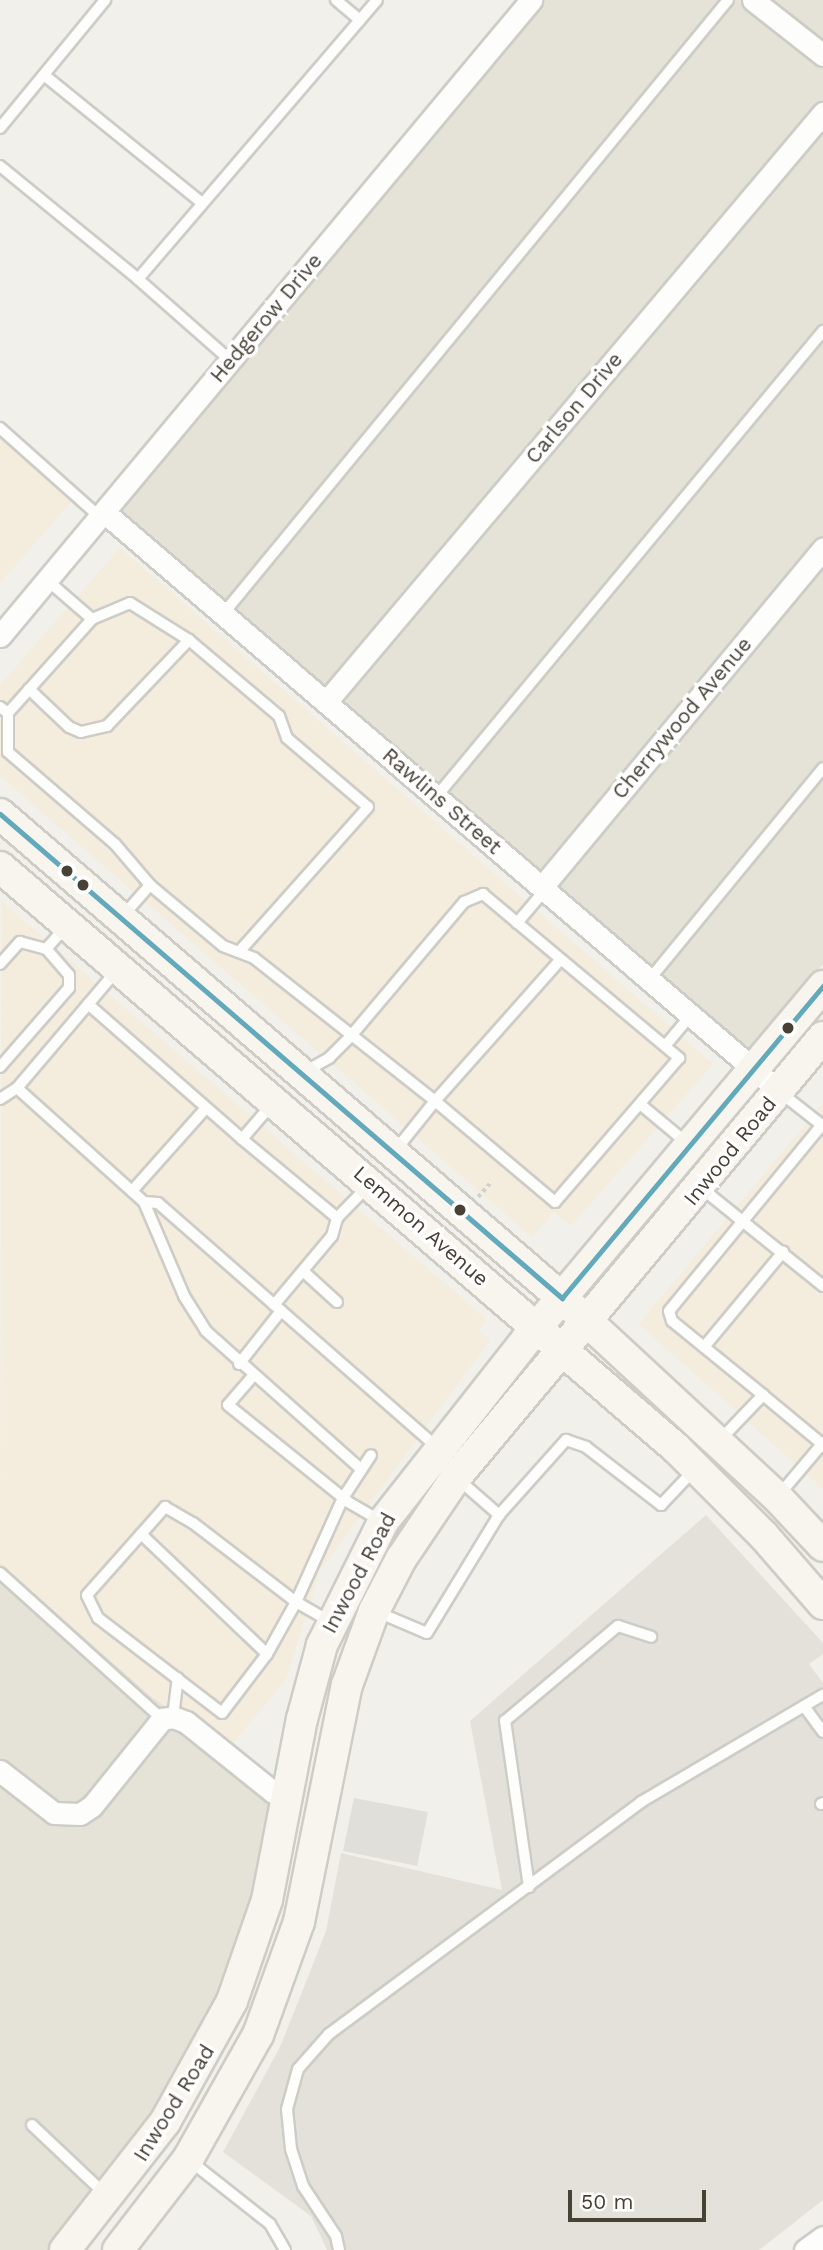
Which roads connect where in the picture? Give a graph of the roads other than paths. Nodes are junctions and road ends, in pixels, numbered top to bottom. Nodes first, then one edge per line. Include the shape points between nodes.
1 (105, 0) edge
2 (336, 0) edge
3 (377, 0) edge
4 (531, 0) edge
5 (728, 0) edge
6 (753, 0) edge
7 (360, 20) junction
8 (823, 55) edge
9 (44, 75) junction
10 (823, 113) edge
11 (0, 128) edge
12 (0, 166) edge
13 (201, 202) junction
14 (138, 279) junction
15 (823, 331) edge
16 (231, 361) junction
17 (0, 428) edge
18 (102, 515) junction
19 (823, 549) edge
20 (47, 580) junction
21 (223, 614) junction
22 (92, 619) junction
23 (0, 636) edge
24 (188, 640) junction
25 (29, 690) junction
26 (326, 702) junction
27 (4, 710) edge
28 (823, 768) edge
29 (436, 797) junction
30 (0, 814) edge
31 (28, 838) junction
32 (0, 869) edge
33 (149, 885) junction
34 (544, 889) junction
35 (121, 918) junction
36 (517, 923) junction
37 (68, 925) junction
38 (46, 949) junction
39 (239, 952) junction
40 (560, 960) junction
41 (0, 964) edge
42 (118, 968) junction
43 (649, 980) junction
44 (823, 986) edge
45 (88, 1004) junction
46 (691, 1016) junction
47 (350, 1037) junction
48 (823, 1037) edge
49 (665, 1046) junction
50 (0, 1067) edge
51 (754, 1070) junction
52 (301, 1074) junction
53 (17, 1088) junction
54 (779, 1091) junction
55 (0, 1099) edge
56 (275, 1101) junction
57 (435, 1101) junction
58 (640, 1104) junction
59 (206, 1108) junction
60 (822, 1126) edge
61 (242, 1139) junction
62 (690, 1146) junction
63 (393, 1153) junction
64 (371, 1183) junction
65 (700, 1187) junction
66 (132, 1191) junction
67 (144, 1202) junction
68 (337, 1218) junction
69 (744, 1219) junction
70 (783, 1252) junction
71 (303, 1271) junction
72 (823, 1286) edge
73 (562, 1298) junction
74 (337, 1302) dead end
75 (278, 1308) junction
76 (588, 1322) junction
77 (538, 1326) junction
78 (704, 1347) junction
79 (564, 1349) junction
80 (239, 1364) junction
81 (253, 1376) junction
82 (763, 1395) junction
83 (719, 1441) junction
84 (823, 1444) edge
85 (438, 1448) junction
86 (371, 1455) dead end
87 (697, 1467) junction
88 (360, 1468) junction
89 (456, 1477) junction
90 (777, 1497) junction
91 (343, 1498) junction
92 (499, 1516) junction
93 (383, 1522) junction
94 (141, 1534) junction
95 (823, 1546) edge
96 (0, 1573) edge
97 (296, 1602) junction
98 (823, 1604) edge
99 (337, 1609) junction
100 (373, 1611) junction
101 (651, 1637) dead end
102 (267, 1654) junction
103 (177, 1678) junction
104 (823, 1695) edge
105 (804, 1706) junction
106 (167, 1718) junction
107 (823, 1732) edge
108 (0, 1771) edge
109 (288, 1804) junction
110 (323, 1822) junction
111 (529, 1888) junction
112 (238, 1986) junction
113 (271, 2000) junction
114 (32, 2125) dead end
115 (188, 2159) junction
116 (110, 2198) junction
117 (823, 2237) edge
118 (65, 2250) edge
119 (118, 2250) edge
120 (285, 2250) edge
121 (339, 2250) edge
122 (806, 2250) edge

1 - 9 lane
2 - 7 lane
3 - 7 lane
4 - 16 street, Hedgerow Drive
5 - 21 lane
6 - 8 street
7 - 13 lane
9 - 11 lane
9 - 13 lane
10 - 26 street, Carlson Drive
12 - 14 lane
13 - 14 lane
14 - 16 lane
15 - 29 lane
16 - 18 street, Hedgerow Drive
17 - 18 lane
18 - 20 street, Hedgerow Drive
18 - 21 street, Rawlins Street
19 - 34 street, Cherrywood Avenue
20 - 22 lane
20 - 23 street, Hedgerow Drive
21 - 26 street, Rawlins Street
22 - 24 lane via 130,603
22 - 25 lane
24 - 25 lane via 107,726 81,732 69,727
24 - 39 lane via 279,716 287,738 368,807
25 - 27 lane
26 - 29 street, Rawlins Street
27 - 33 lane via 8,751 115,844
28 - 43 lane
29 - 34 street, Rawlins Street
30 - 31 main road, Lemmon Avenue
31 - 32 main road
31 - 35 main road, Lemmon Avenue
32 - 37 main road, Lemmon Avenue
33 - 35 lane
33 - 39 lane via 223,946
34 - 36 lane
34 - 43 street, Rawlins Street
35 - 52 main road, Lemmon Avenue
36 - 40 lane
36 - 47 lane via 483,894 464,902
37 - 38 lane
37 - 42 main road, Lemmon Avenue
38 - 41 lane via 20,942
38 - 50 lane via 69,975 69,988
39 - 47 lane via 254,958
40 - 49 lane
40 - 57 lane
42 - 45 lane
42 - 56 main road, Lemmon Avenue
43 - 46 street, Rawlins Street
44 - 51 main road, Inwood Road
45 - 53 lane
45 - 59 lane
46 - 49 lane
46 - 51 street, Rawlins Street
47 - 52 lane via 329,1058
47 - 57 lane
48 - 54 main road, Inwood Road
49 - 58 lane via 679,1058
51 - 54 street, Rawlins Street
51 - 62 main road, Inwood Road
52 - 56 main road
52 - 63 main road, Lemmon Avenue
53 - 55 lane
53 - 66 lane
54 - 60 lane
54 - 65 main road, Inwood Road
56 - 61 lane
56 - 64 main road, Lemmon Avenue
57 - 58 lane via 555,1202
57 - 63 lane
58 - 62 lane
59 - 61 lane
59 - 66 lane
60 - 69 lane
61 - 68 lane
62 - 73 main road, Inwood Road
63 - 64 main road
63 - 73 main road, Lemmon Avenue
64 - 68 lane
64 - 77 main road, Lemmon Avenue
65 - 69 lane
65 - 76 main road, Inwood Road
66 - 67 lane
67 - 75 lane via 158,1203
67 - 80 lane via 184,1296 206,1331
68 - 71 lane via 332,1236
69 - 70 lane
69 - 78 lane via 668,1311 671,1321
70 - 72 lane
70 - 78 lane
71 - 74 lane
71 - 75 lane
73 - 76 main road, Lemmon Avenue
73 - 77 main road, Inwood Road
75 - 80 lane
75 - 85 lane
76 - 79 main road, Inwood Road
76 - 83 main road, Lemmon Avenue
77 - 79 main road, Lemmon Avenue
77 - 85 main road, Inwood Road
78 - 82 lane
79 - 87 main road, Lemmon Avenue
79 - 89 main road, Inwood Road
80 - 81 lane
81 - 88 lane
81 - 91 lane via 228,1405
82 - 83 lane
82 - 84 lane
83 - 87 main road
83 - 90 main road, Lemmon Avenue
84 - 90 lane
85 - 93 main road, Inwood Road
86 - 88 lane
87 - 92 lane via 661,1505 586,1447 566,1440
87 - 98 main road, Lemmon Avenue
88 - 91 lane
89 - 92 lane
89 - 100 main road, Inwood Road via 417,1532
90 - 95 main road, Lemmon Avenue
91 - 93 lane
91 - 97 lane
92 - 100 lane via 427,1633
93 - 99 main road, Inwood Road
94 - 97 lane via 165,1507 193,1522
94 - 102 lane
94 - 103 lane via 87,1595 97,1618
96 - 106 lane
97 - 99 lane
97 - 102 lane
99 - 100 main road
99 - 109 main road, Inwood Road via 305,1706
100 - 110 main road, Inwood Road via 344,1698
101 - 111 lane via 618,1626 505,1721
102 - 103 lane via 222,1713
103 - 106 lane
104 - 105 lane
105 - 107 lane
105 - 111 lane via 641,1802
106 - 108 street via 92,1806 80,1814 54,1813
106 - 109 street via 186,1722
109 - 110 main road
109 - 112 main road, Inwood Road via 267,1900
110 - 113 main road, Inwood Road via 299,1922
111 - 121 lane via 329,2034 298,2069 287,2109 291,2149 303,2186 336,2236
112 - 113 main road
112 - 116 main road, Inwood Road via 190,2083
113 - 115 main road, Inwood Road via 246,2060
114 - 116 lane
115 - 119 main road, Inwood Road
115 - 120 lane via 270,2224
116 - 118 main road, Inwood Road
117 - 122 street

